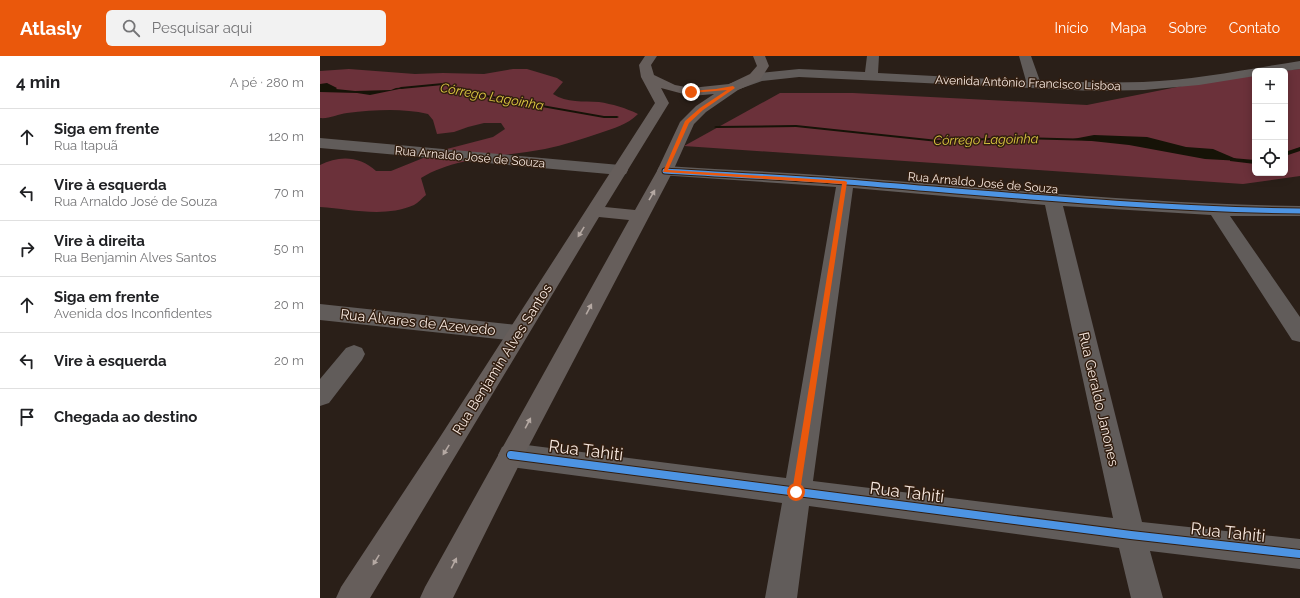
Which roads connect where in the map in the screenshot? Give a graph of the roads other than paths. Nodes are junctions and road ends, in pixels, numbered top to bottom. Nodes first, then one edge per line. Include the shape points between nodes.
1 (650, 56) edge
2 (760, 56) edge
3 (873, 56) edge
4 (1025, 56) edge
5 (1300, 65) edge
6 (1280, 68) edge
7 (1252, 72) edge
8 (799, 73) junction
9 (871, 76) junction
10 (648, 77) junction
11 (1034, 85) junction
12 (733, 87) junction
13 (320, 144) edge
14 (620, 170) junction
15 (665, 171) junction
16 (845, 182) junction
17 (1053, 200) junction
18 (595, 209) junction
19 (1217, 210) junction
20 (1300, 211) edge
21 (639, 216) junction
22 (320, 312) edge
23 (516, 333) junction
24 (1300, 334) edge
25 (354, 354) dead end
26 (320, 396) edge
27 (510, 455) junction
28 (796, 492) junction
29 (1131, 535) junction
30 (1300, 554) edge
31 (352, 598) edge
32 (436, 598) edge
33 (781, 598) edge
34 (1147, 598) edge

1 - 10 main road via 645,64
2 - 8 street via 774,66
2 - 12 main road via 763,66 755,77
3 - 9 street
4 - 11 street
5 - 6 street
7 - 11 street, Avenida Antônio Francisco Lisboa via 1144,86
8 - 9 street, Avenida Antônio Francisco Lisboa
8 - 12 street via 760,77
9 - 11 street, Avenida Antônio Francisco Lisboa
10 - 12 main road via 671,88 691,92
10 - 14 main road, Rua Benjamin Alves Santos via 662,103
12 - 15 main road via 692,119
13 - 14 street, Rua Arnaldo José de Souza
14 - 18 main road, Rua Benjamin Alves Santos
15 - 16 street, Rua Arnaldo José de Souza
21 -> 15 main road
16 - 17 street, Rua Arnaldo José de Souza
16 - 28 street
17 - 19 street, Rua Arnaldo José de Souza
17 - 29 street, Rua Geraldo Janones
18 - 21 main road via 600,212
18 -> 23 main road, Rua Benjamin Alves Santos
19 - 20 street, Rua Arnaldo José de Souza
19 - 24 street
27 -> 21 main road
22 - 23 street, Rua Álvares de Azevedo
23 -> 31 main road, Rua Benjamin Alves Santos
25 - 26 street
27 - 28 street, Rua Tahiti
32 -> 27 main road
28 - 29 street, Rua Tahiti
28 - 33 street
29 - 30 street, Rua Tahiti
29 - 34 street, Rua Geraldo Janones

